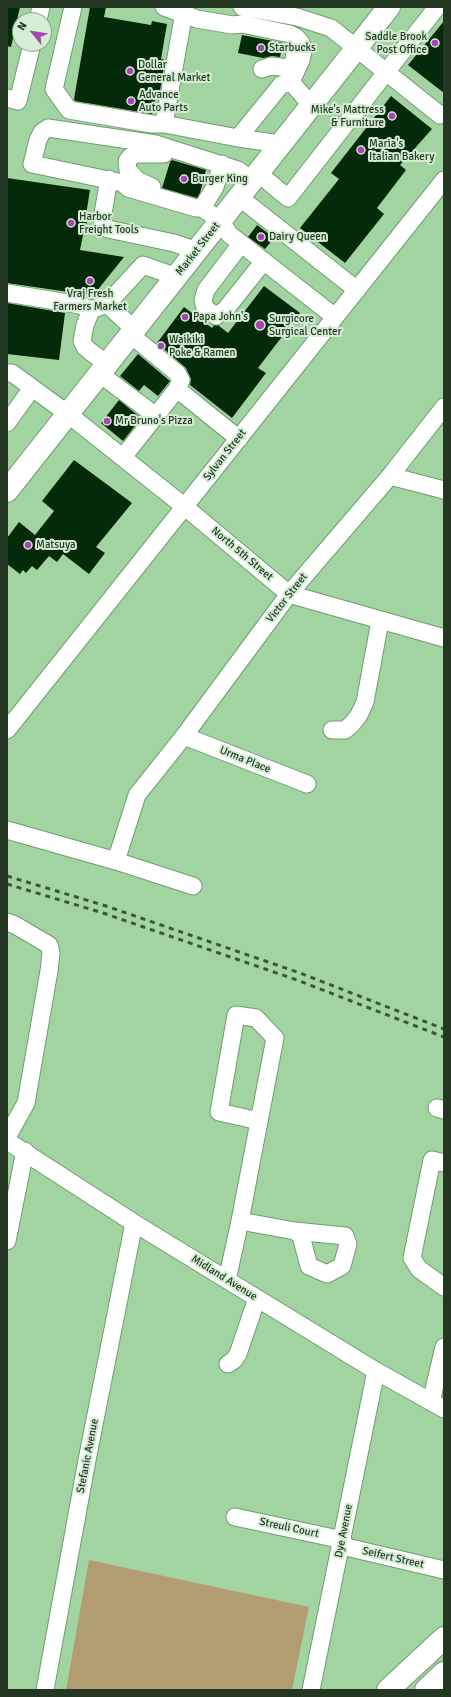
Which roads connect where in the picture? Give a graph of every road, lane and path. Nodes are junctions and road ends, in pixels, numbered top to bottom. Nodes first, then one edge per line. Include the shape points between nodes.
1 (73, 7) edge
2 (164, 7) edge
3 (242, 7) edge
4 (389, 7) edge
5 (437, 7) edge
6 (185, 10) edge
7 (298, 12) edge
8 (232, 25) junction
9 (357, 48) junction
10 (30, 52) edge
11 (262, 69) dead end
12 (386, 72) junction
13 (286, 83) junction
14 (7, 98) edge
15 (312, 106) junction
16 (440, 115) dead end
17 (164, 124) junction
18 (238, 138) junction
19 (136, 141) junction
20 (281, 144) junction
21 (180, 151) junction
22 (222, 164) junction
23 (444, 180) edge
24 (116, 181) junction
25 (250, 184) junction
26 (203, 205) junction
27 (221, 221) junction
28 (241, 244) junction
29 (197, 251) junction
30 (264, 261) junction
31 (177, 277) junction
32 (357, 290) junction
33 (7, 293) edge
34 (107, 304) junction
35 (92, 310) junction
36 (336, 317) junction
37 (133, 332) junction
38 (104, 369) junction
39 (7, 373) edge
40 (32, 388) junction
41 (177, 389) junction
42 (444, 406) edge
43 (68, 414) junction
44 (156, 416) junction
45 (7, 423) edge
46 (238, 439) junction
47 (123, 457) junction
48 (390, 476) junction
49 (444, 490) edge
50 (7, 491) edge
51 (185, 507) junction
52 (289, 594) junction
53 (380, 621) junction
54 (444, 638) edge
55 (7, 730) edge
56 (332, 730) dead end
57 (184, 736) junction
58 (306, 784) dead end
59 (7, 830) edge
60 (116, 861) junction
61 (193, 886) dead end
62 (7, 922) edge
63 (259, 1121) junction
64 (7, 1136) edge
65 (7, 1140) edge
66 (25, 1151) junction
67 (444, 1163) edge
68 (240, 1221) junction
69 (134, 1223) junction
70 (295, 1231) dead end
71 (7, 1241) edge
72 (227, 1280) junction
73 (444, 1287) edge
74 (257, 1298) junction
75 (444, 1347) edge
76 (228, 1364) dead end
77 (376, 1371) junction
78 (438, 1405) edge
79 (235, 1517) dead end
80 (342, 1543) junction
81 (444, 1570) edge
82 (444, 1638) edge
83 (444, 1673) edge
84 (45, 1690) edge
85 (311, 1690) edge
86 (388, 1690) edge
87 (426, 1690) edge

1 - 17 street via 54,88 69,110
2 - 6 street
3 - 7 street
4 - 9 main road, Market Street
5 - 12 street
6 - 8 street via 197,19
6 - 17 street
7 - 9 street via 331,28
8 - 11 street via 241,32 293,44 296,54 288,68 271,66
8 - 13 street via 242,24 296,37 303,51 301,60
9 - 12 street
9 - 15 main road, Market Street
10 - 14 street via 18,101
12 - 16 street
12 - 25 street via 288,198
13 - 15 street
13 - 18 street
15 - 20 main road, Market Street
17 - 18 street
18 - 20 street
19 - 21 street
19 - 24 street via 127,150
19 - 24 street via 48,128 42,132 38,140 32,164
20 - 25 main road, Market Street
21 - 22 street
21 - 26 street via 171,154 137,154 130,157 126,165 144,185
22 - 25 street via 238,170
22 - 26 street via 215,186
23 - 32 street, Sylvan Street
24 - 26 street via 128,188 196,208
24 - 29 street via 102,219 108,229 174,242
25 - 27 main road, Market Street
25 - 32 street
26 - 27 street
27 - 28 street via 229,234
27 - 29 main road, Market Street
28 - 30 street
28 - 30 street via 206,290 203,300 205,308 216,316 225,310
29 - 31 main road, Market Street
30 - 36 street
31 - 34 street via 143,266
31 - 37 main road, Market Street
32 - 36 street, Sylvan Street
33 - 35 street via 80,305
34 - 35 street
34 - 37 street
35 - 38 street via 85,325 82,341
36 - 46 street, Sylvan Street
37 - 38 main road, Market Street
37 - 41 street via 178,373 181,380
38 - 43 main road, Market Street
38 - 44 street
39 - 40 street, North 5th Street via 12,373
40 - 43 street, North 5th Street
40 - 45 street
41 - 44 street
41 - 46 street
42 - 48 street, Victor Street
43 - 47 street, North 5th Street
43 - 50 main road, Market Street
44 - 47 street
46 - 51 street, Sylvan Street
47 - 51 street, North 5th Street
48 - 49 street
48 - 52 street, Victor Street
51 - 52 street, North 5th Street
51 - 55 street, Sylvan Street
52 - 53 street, North 5th Street
52 - 57 street, Victor Street
53 - 54 street, North 5th Street
53 - 56 street via 365,702 359,715 345,730
57 - 58 street, Urma Place
57 - 60 street, Victor Street via 137,795
59 - 60 street
60 - 61 street
62 - 64 street via 49,945 51,953 26,1103
63 - 63 street via 275,1038 256,1018 236,1015 219,1112
63 - 68 street
65 - 66 street, Midland Avenue
66 - 69 street, Midland Avenue
66 - 71 street
67 - 73 street via 432,1160 412,1258 419,1268
68 - 70 street
68 - 72 street
69 - 72 street, Midland Avenue
69 - 84 street, Stefanic Avenue
72 - 74 street, Midland Avenue
74 - 76 street via 238,1354
74 - 77 street, Midland Avenue
75 - 78 street
77 - 78 street, Midland Avenue
77 - 80 street, Dye Avenue
79 - 80 street, Streuli Court
80 - 81 street, Seifert Street
80 - 85 street, Dye Avenue
82 - 86 main road
83 - 87 main road

